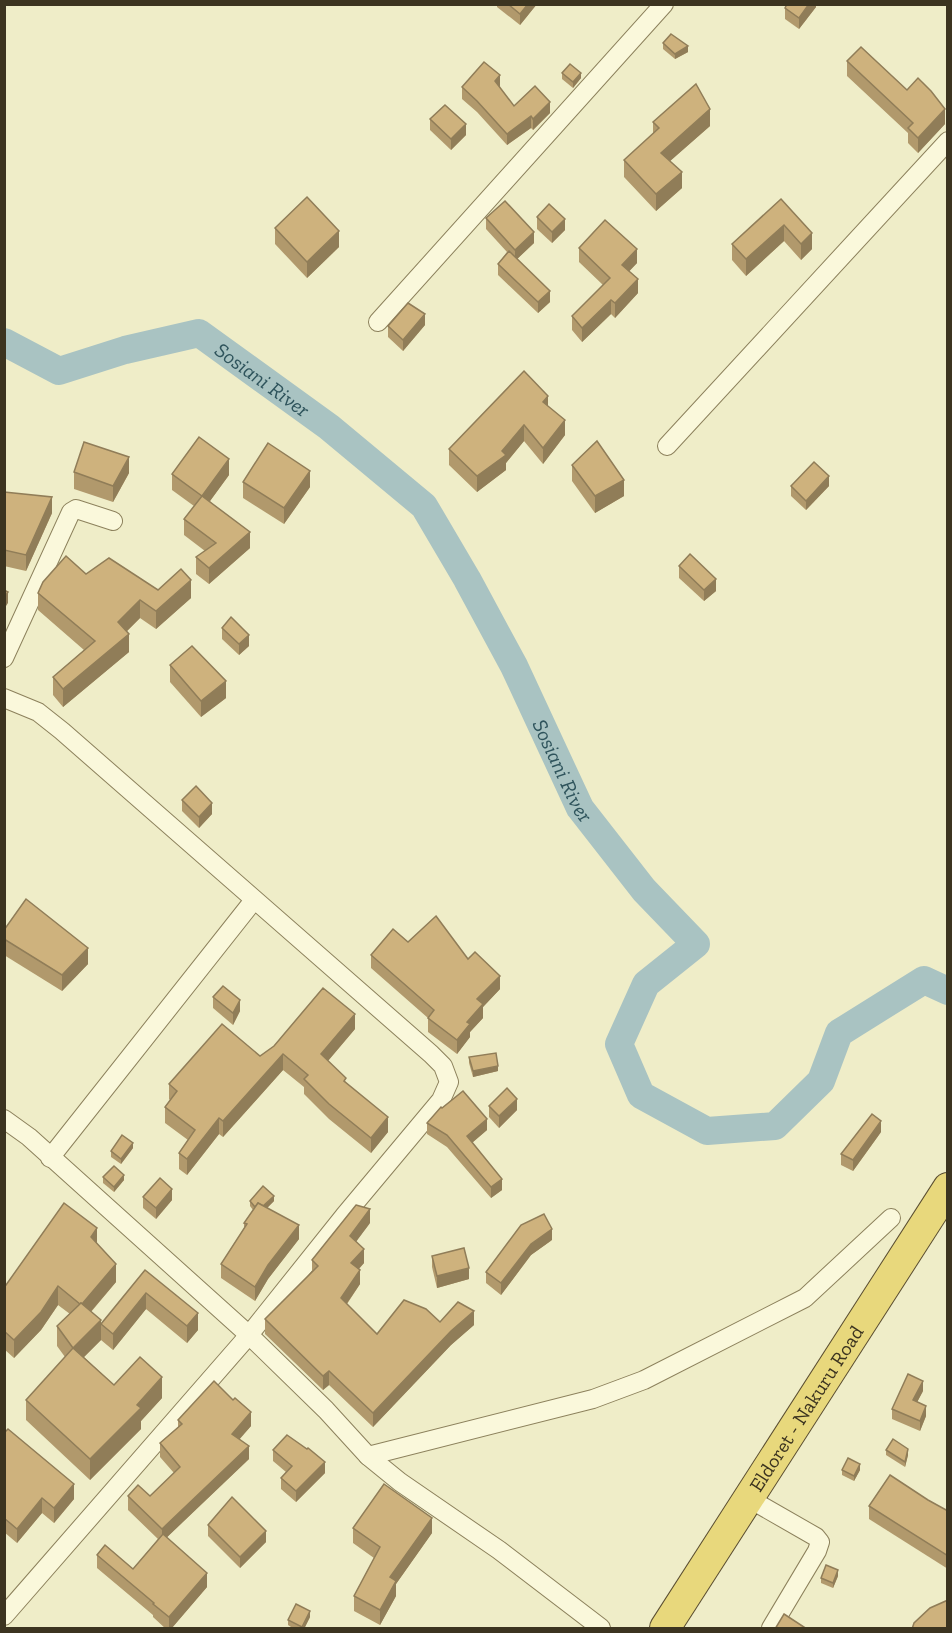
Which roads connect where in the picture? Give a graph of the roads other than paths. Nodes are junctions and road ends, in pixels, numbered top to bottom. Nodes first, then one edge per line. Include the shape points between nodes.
1 (664, 4) edge
2 (948, 141) edge
3 (378, 322) dead end
4 (666, 446) dead end
5 (113, 521) dead end
6 (4, 658) edge
7 (4, 698) edge
8 (254, 900) junction
9 (4, 1119) edge
10 (50, 1158) junction
11 (948, 1188) edge
12 (891, 1218) dead end
13 (249, 1335) junction
14 (368, 1456) junction
15 (748, 1498) junction
16 (4, 1616) edge
17 (601, 1629) edge
18 (665, 1629) edge
19 (771, 1629) edge

1 - 3 street
2 - 4 street
5 - 6 street via 76,509 71,512
7 - 8 street via 38,712
8 - 10 street
8 - 13 street via 437,1060 449,1082 441,1100
9 - 10 street
10 - 13 street
11 - 15 highway, Eldoret - Nakuru Road
12 - 14 street via 805,1298 644,1380 593,1399
13 - 14 street
13 - 16 street
14 - 17 street
15 - 18 highway, Eldoret - Nakuru Road
15 - 19 street via 820,1542

